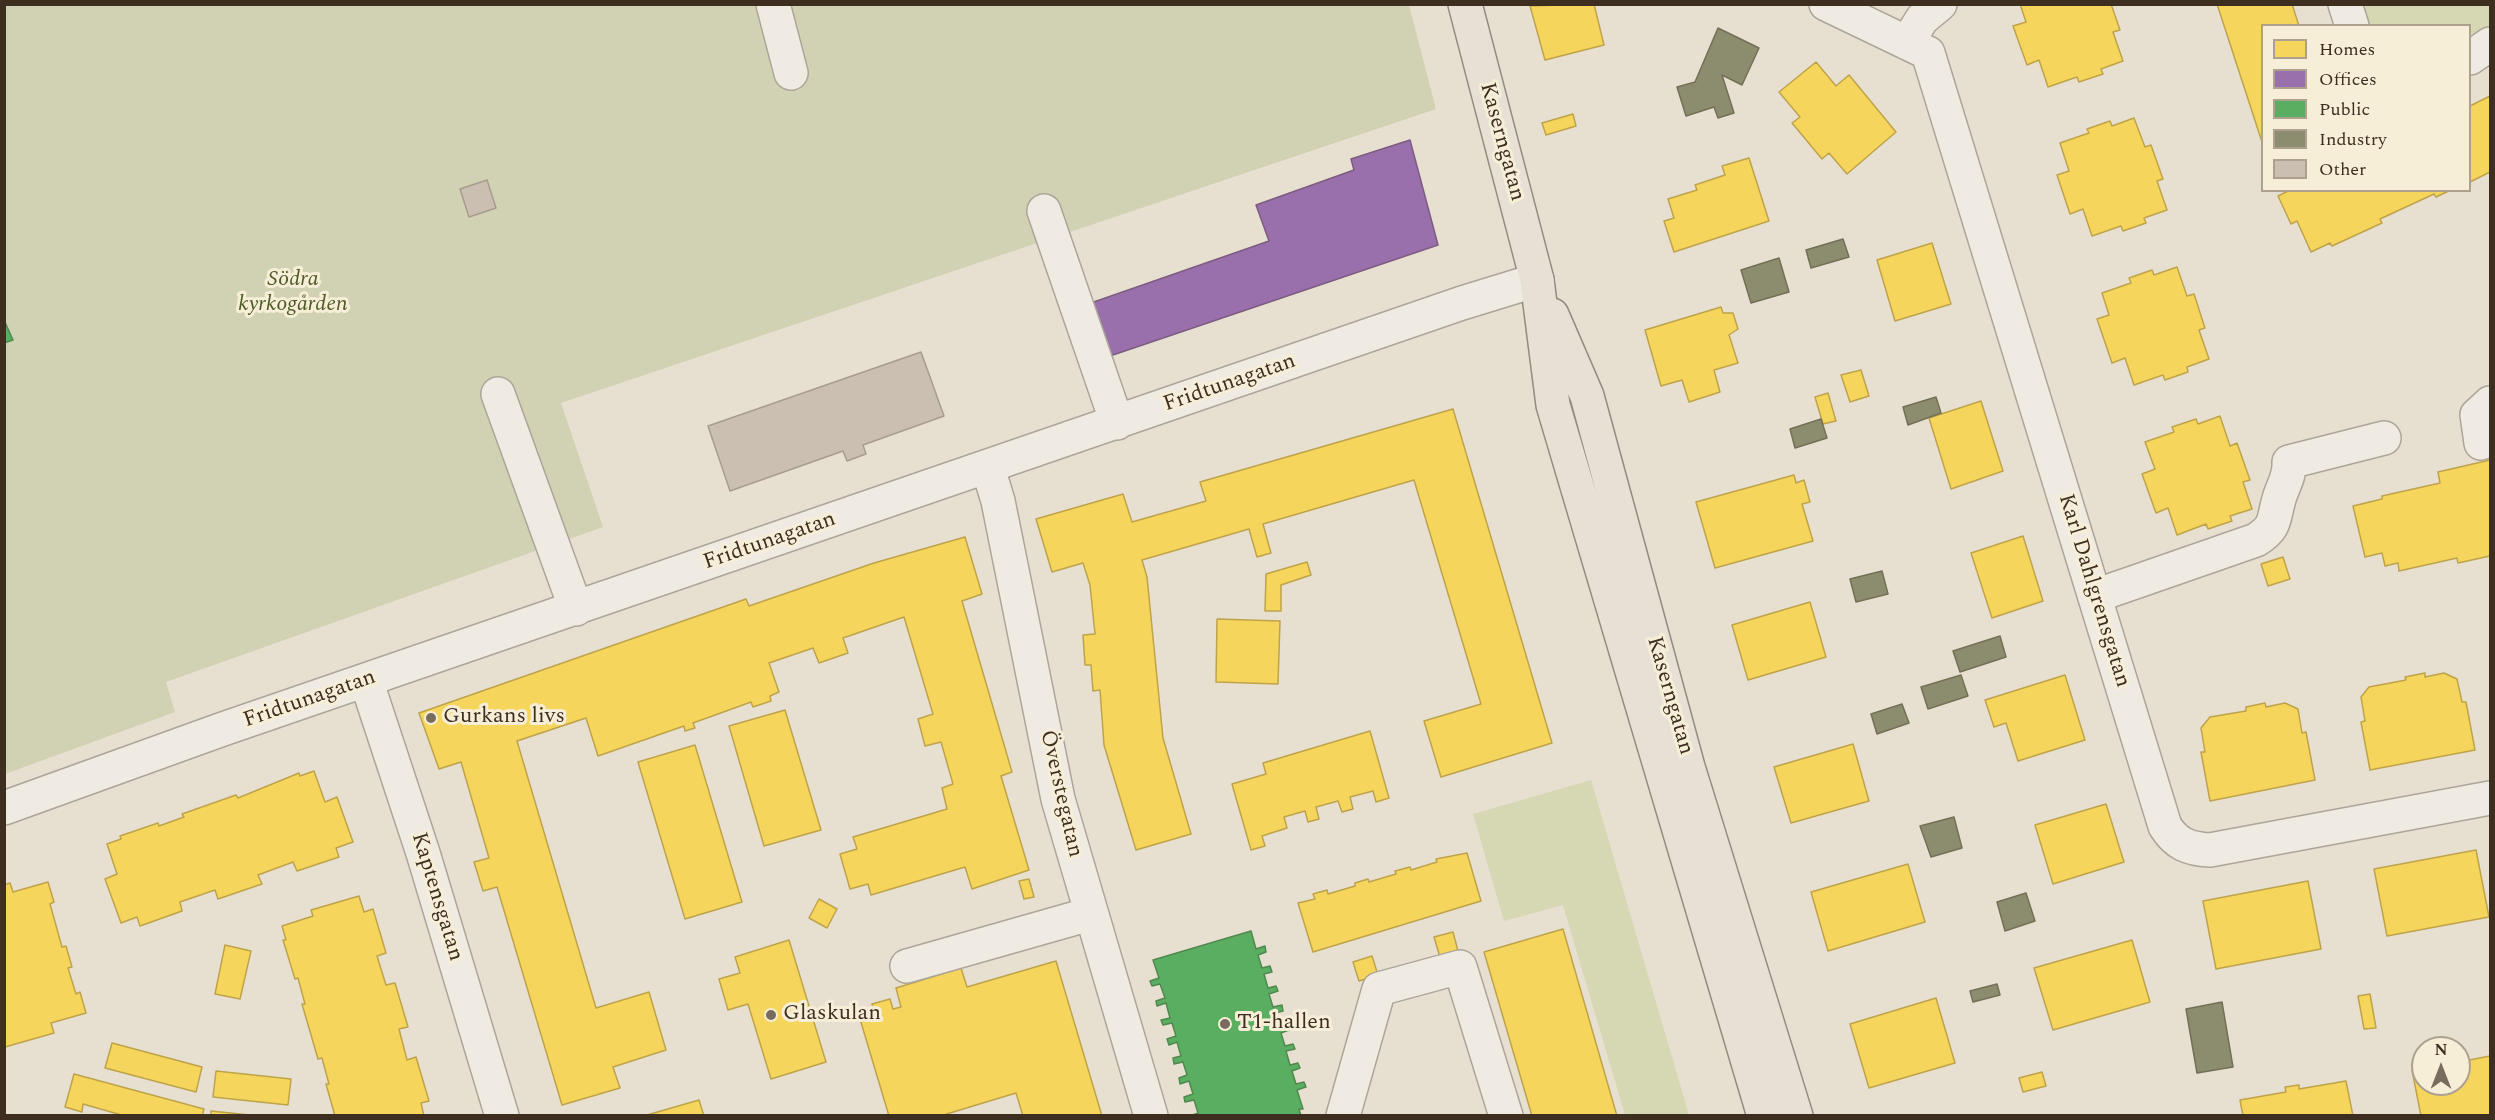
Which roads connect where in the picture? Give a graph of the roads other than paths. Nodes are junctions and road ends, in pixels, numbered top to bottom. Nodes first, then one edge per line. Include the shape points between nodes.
1 (773, 4) edge
2 (1465, 4) edge
3 (1826, 4) edge
4 (1940, 4) edge
5 (2345, 4) edge
6 (2351, 24) edge
7 (1907, 43) junction
8 (791, 73) dead end
9 (1044, 211) dead end
10 (1537, 280) junction
11 (498, 394) dead end
12 (2490, 403) edge
13 (1117, 423) junction
14 (2384, 438) dead end
15 (2481, 443) dead end
16 (988, 468) junction
17 (2095, 596) junction
18 (576, 609) junction
19 (366, 680) junction
20 (2490, 798) edge
21 (4, 808) edge
22 (1090, 914) junction
23 (907, 966) dead end
24 (502, 1116) edge
25 (1151, 1116) edge
26 (1343, 1116) edge
27 (1506, 1116) edge
28 (1764, 1116) edge
29 (1796, 1116) edge

1 - 8 street
2 - 10 main road, Kaserngatan
3 - 7 street, Karl Dahlgrensgatan
4 - 7 street via 1922,20
5 - 6 street
7 - 17 street, Karl Dahlgrensgatan via 1928,53
9 - 13 street
10 - 13 street, Fridtunagatan
10 - 28 main road, Kaserngatan via 1552,405
10 - 29 main road, Kaserngatan via 1587,396 1688,767
11 - 18 street
12 - 15 street via 2477,415
13 - 16 street, Fridtunagatan
14 - 17 street via 2289,462 2278,513 2266,533 2256,540
16 - 18 street, Fridtunagatan
16 - 22 street, Överstegatan via 1003,524 1058,799
17 - 20 street, Karl Dahlgrensgatan via 2165,826 2182,845 2210,850
18 - 19 street, Fridtunagatan
19 - 21 street, Fridtunagatan
19 - 24 street, Kaptensgatan
22 - 23 street
22 - 25 street, Överstegatan
26 - 27 street via 1378,989 1460,967

